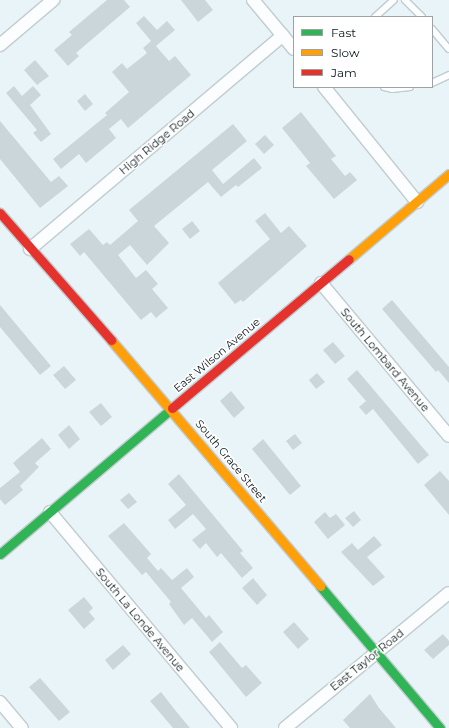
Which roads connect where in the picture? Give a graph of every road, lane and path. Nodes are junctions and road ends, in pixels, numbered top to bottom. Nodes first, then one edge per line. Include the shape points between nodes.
1 (53, 0) edge
2 (253, 0) edge
3 (394, 0) edge
4 (405, 0) edge
5 (375, 16) edge
6 (421, 16) edge
7 (433, 30) edge
8 (283, 35) junction
9 (0, 45) edge
10 (293, 48) edge
11 (449, 49) edge
12 (449, 75) edge
13 (433, 83) edge
14 (325, 88) edge
15 (388, 88) edge
16 (401, 88) edge
17 (449, 174) edge
18 (417, 202) junction
19 (0, 213) edge
20 (30, 249) junction
21 (321, 284) junction
22 (172, 409) junction
23 (449, 436) edge
24 (50, 512) junction
25 (0, 554) edge
26 (449, 593) edge
27 (375, 651) junction
28 (0, 702) edge
29 (22, 728) edge
30 (231, 728) edge
31 (285, 728) edge
32 (440, 728) edge

1 - 9 street
2 - 8 street
3 - 5 lane
4 - 6 lane
7 - 11 lane
8 - 10 street
8 - 20 street, High Ridge Road
12 - 13 lane
14 - 18 street
15 - 16 lane
17 - 18 street, East Wilson Avenue
18 - 21 street, East Wilson Avenue
19 - 20 street, South Grace Street
20 - 22 street, South Grace Street
21 - 22 street, East Wilson Avenue
21 - 23 street, South Lombard Avenue
22 - 24 street, East Wilson Avenue
22 - 27 street, South Grace Street
24 - 25 street, East Wilson Avenue
24 - 30 street, South La Londe Avenue
26 - 27 street, East Taylor Road
27 - 31 street, East Taylor Road
27 - 32 street, South Grace Street
28 - 29 street

